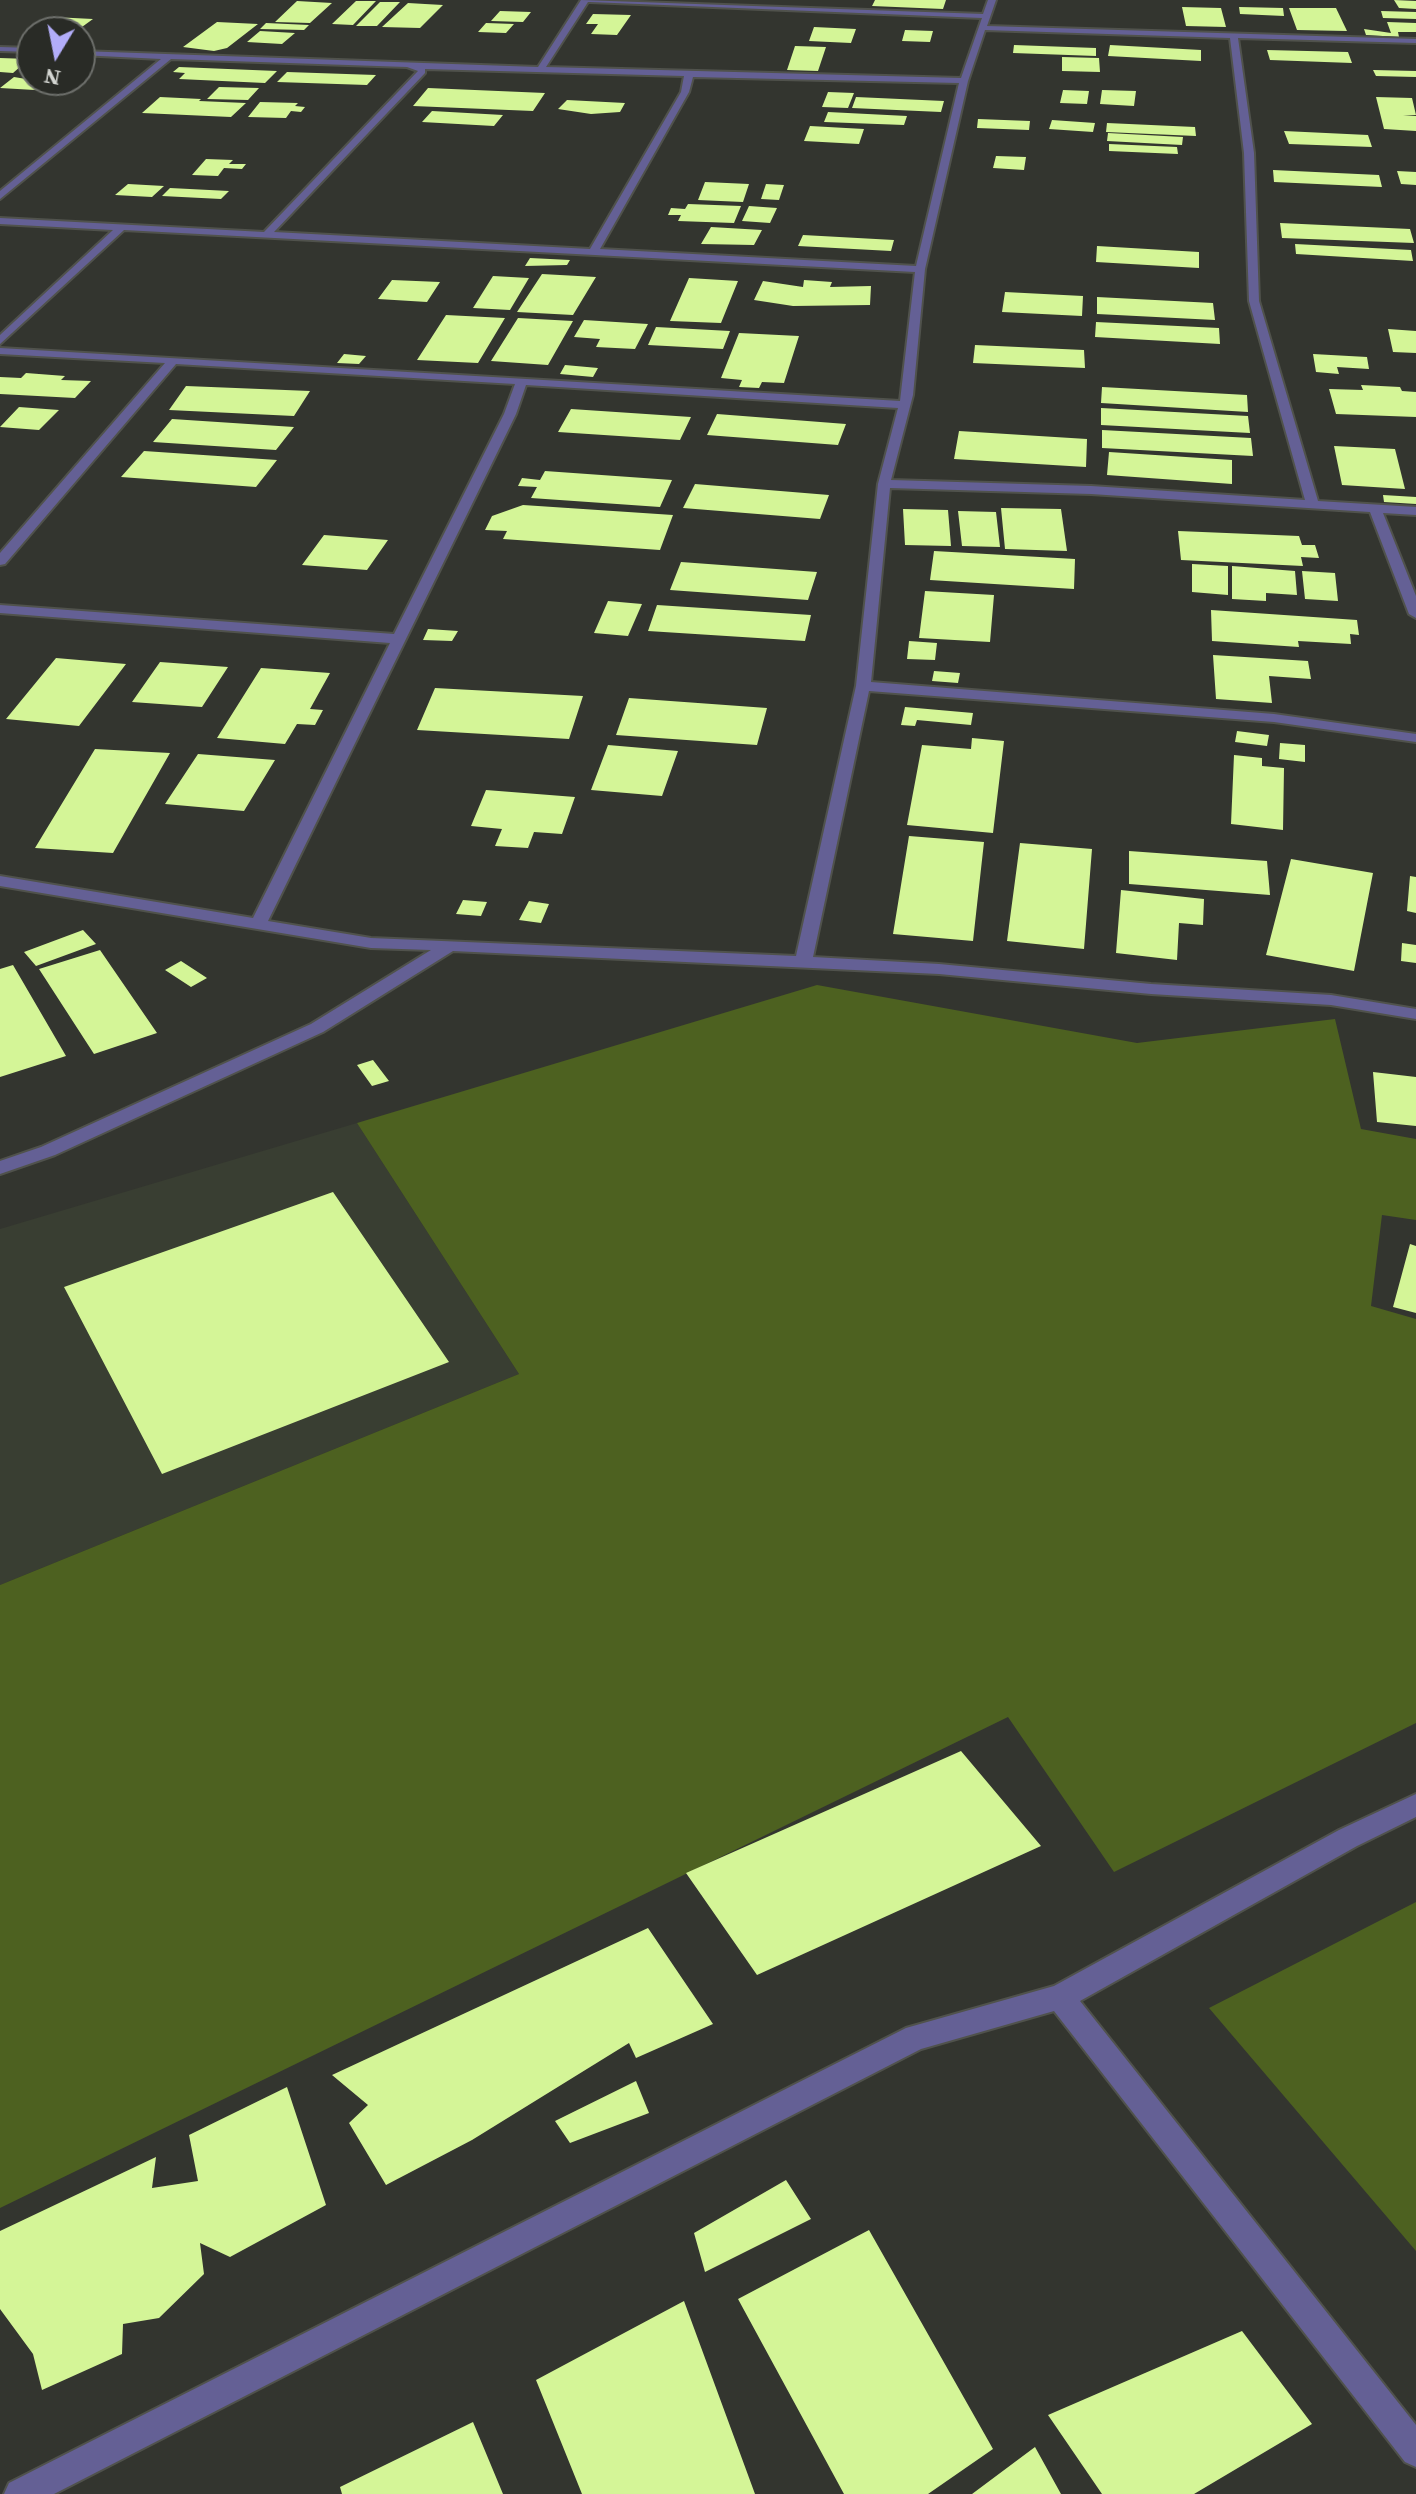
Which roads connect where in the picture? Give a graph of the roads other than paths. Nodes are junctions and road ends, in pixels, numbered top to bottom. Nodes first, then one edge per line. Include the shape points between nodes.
1 (587, 0) edge
2 (992, 0) edge
3 (744, 3) edge
4 (987, 16) junction
5 (982, 28) junction
6 (1234, 35) junction
7 (1416, 41) edge
8 (96, 54) edge
9 (169, 57) junction
10 (416, 66) junction
11 (541, 69) junction
12 (689, 74) junction
13 (964, 81) junction
14 (0, 196) edge
15 (0, 221) edge
16 (122, 227) junction
17 (267, 234) junction
18 (593, 252) junction
19 (920, 269) junction
20 (0, 341) edge
21 (0, 351) edge
22 (173, 360) junction
23 (521, 383) junction
24 (904, 405) junction
25 (884, 484) junction
26 (1313, 506) junction
27 (1376, 510) junction
28 (1416, 511) edge
29 (0, 561) edge
30 (0, 609) edge
31 (1416, 614) edge
32 (399, 639) junction
33 (863, 686) junction
34 (1416, 738) edge
35 (0, 881) edge
36 (259, 922) junction
37 (448, 947) junction
38 (804, 960) junction
39 (1416, 1014) edge
40 (0, 1168) edge
41 (1416, 1805) edge
42 (1060, 1997) junction
43 (1416, 2451) edge
44 (20, 2494) edge

1 - 3 street
1 - 11 street
2 - 4 street
3 - 4 street
4 - 5 street
5 - 6 street
5 - 13 street
6 - 7 street
6 - 26 street via 1249,153 1254,301
8 - 9 street
9 - 10 street
9 - 14 street
10 - 11 street
10 - 17 street via 422,71
11 - 12 street
12 - 13 street
12 - 18 street via 685,92
13 - 19 street
15 - 16 street
16 - 17 street
16 - 20 street
17 - 18 street
18 - 19 street
19 - 24 street
21 - 22 street
22 - 23 street
22 - 29 street
23 - 24 street
23 - 32 street
24 - 25 street
25 - 26 street via 1091,490
25 - 33 street
26 - 27 street
27 - 28 street
27 - 31 street
30 - 32 street
32 - 36 street
33 - 34 street via 1235,714
33 - 38 street
35 - 36 street
36 - 37 street via 316,936
37 - 38 street
37 - 40 street via 317,1028
38 - 39 street via 1331,1000
41 - 42 street
42 - 43 street
42 - 44 street via 916,2037

